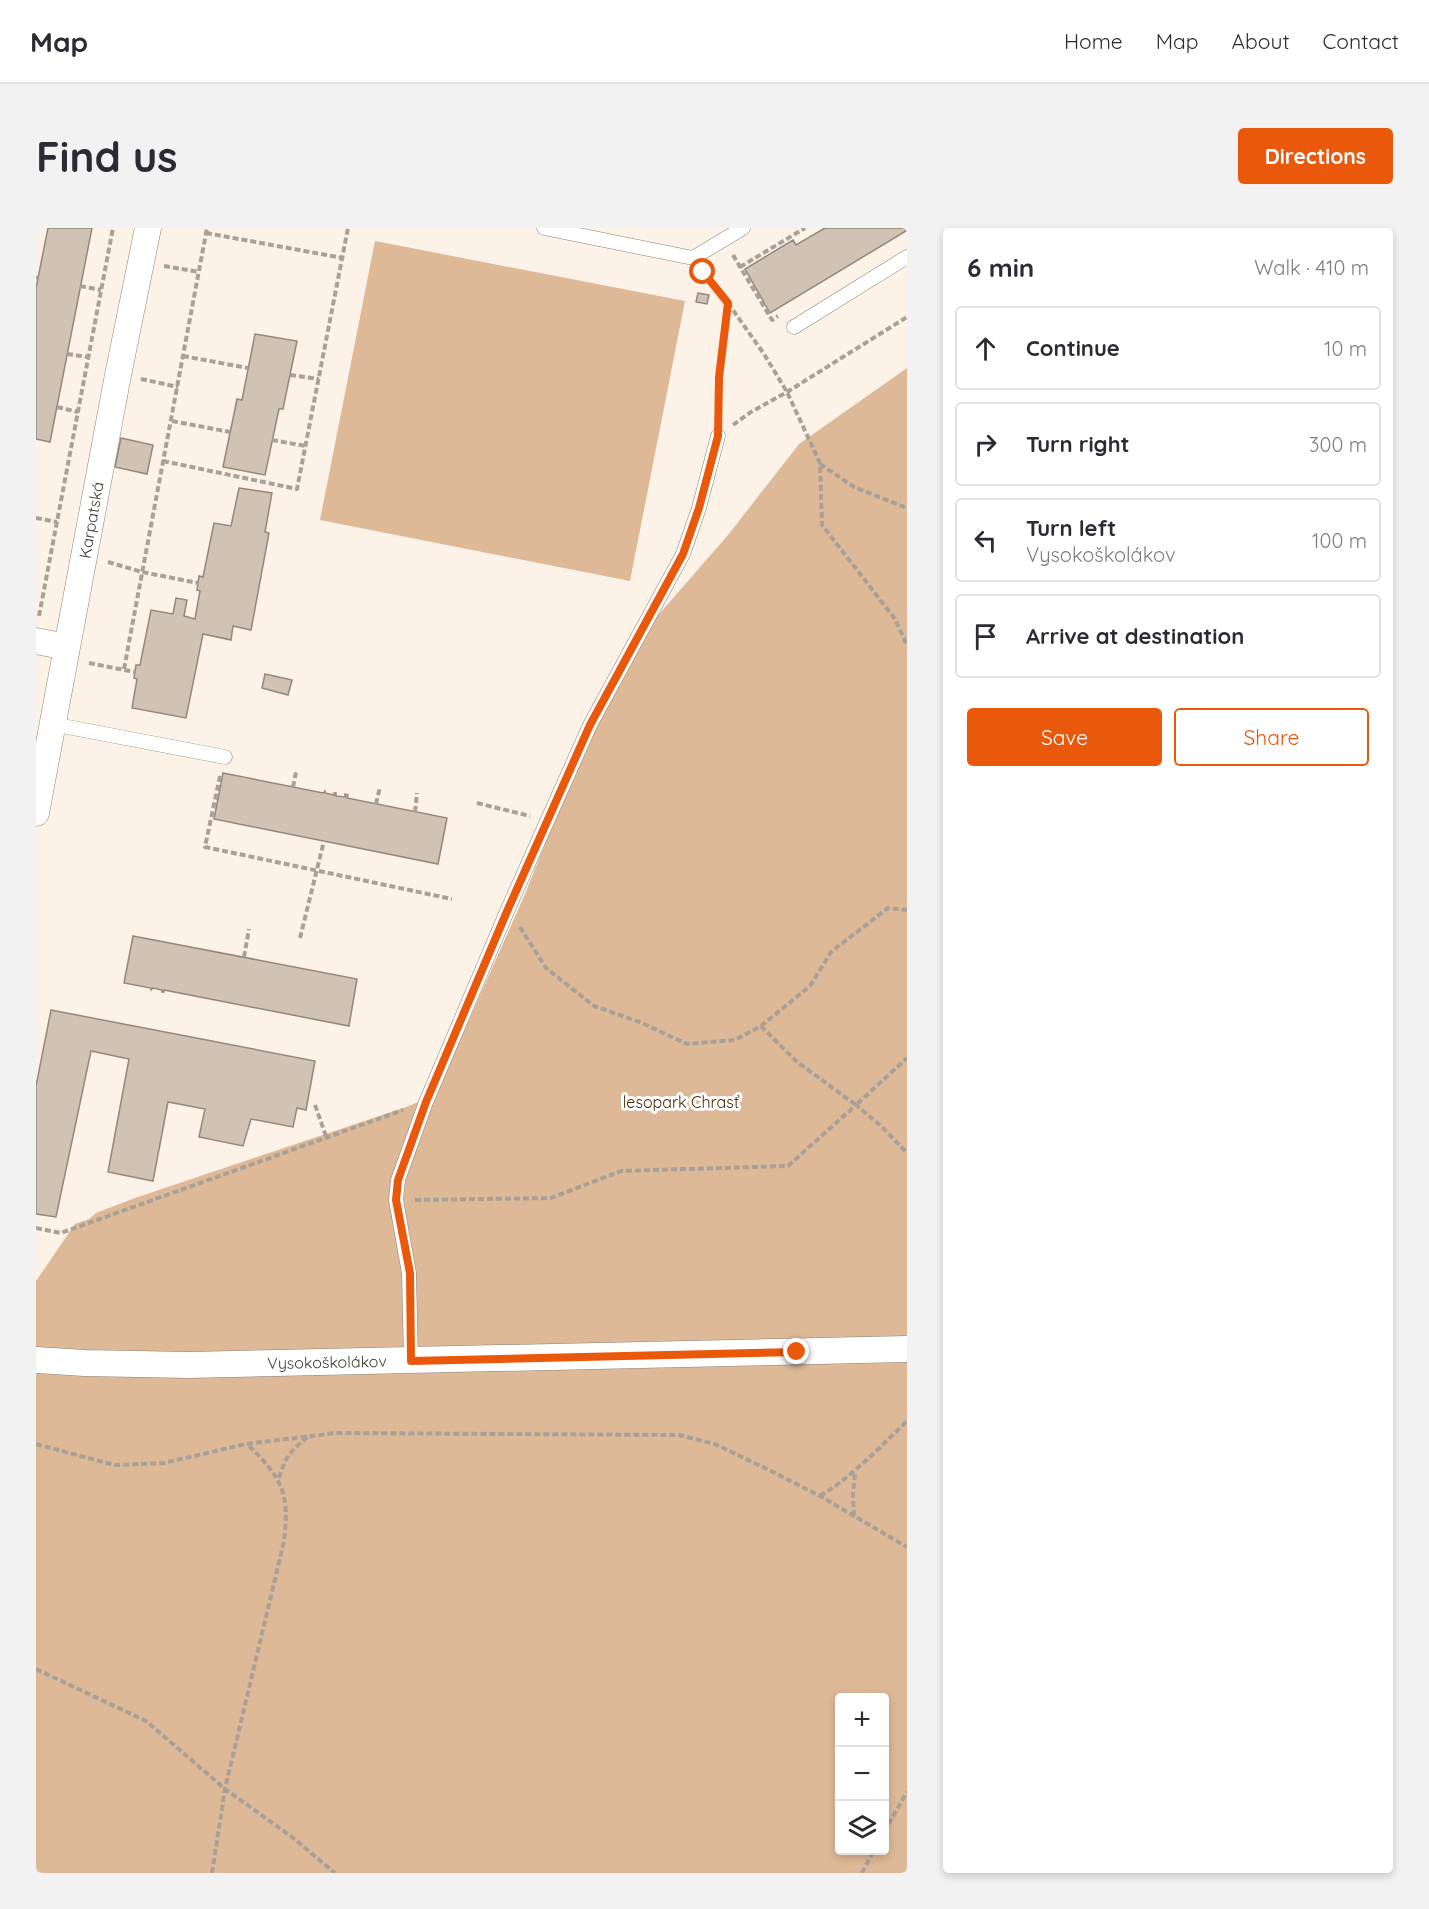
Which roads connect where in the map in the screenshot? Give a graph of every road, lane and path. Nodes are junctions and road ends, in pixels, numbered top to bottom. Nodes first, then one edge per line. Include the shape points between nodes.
1 (113, 228) edge
2 (148, 228) edge
3 (348, 228) edge
4 (544, 228) edge
5 (805, 228) edge
6 (206, 230) edge
7 (732, 233) edge
8 (907, 257) edge
9 (343, 258) junction
10 (693, 258) junction
11 (154, 264) dead end
12 (740, 267) junction
13 (199, 272) junction
14 (80, 286) dead end
15 (101, 290) junction
16 (728, 303) junction
17 (781, 314) dead end
18 (907, 317) edge
19 (794, 327) dead end
20 (67, 354) dead end
21 (183, 356) junction
22 (88, 357) junction
23 (248, 368) dead end
24 (290, 375) dead end
25 (133, 378) dead end
26 (319, 379) junction
27 (178, 387) junction
28 (787, 392) junction
29 (57, 407) dead end
30 (78, 412) junction
31 (172, 421) junction
32 (230, 432) dead end
33 (718, 436) junction
34 (272, 440) dead end
35 (306, 446) junction
36 (164, 462) junction
37 (820, 463) junction
38 (907, 508) edge
39 (36, 518) edge
40 (57, 522) junction
41 (105, 561) dead end
42 (142, 572) junction
43 (198, 583) dead end
44 (37, 633) edge
45 (907, 645) edge
46 (66, 653) junction
47 (124, 669) junction
48 (135, 672) dead end
49 (52, 724) junction
50 (225, 756) dead end
51 (296, 772) dead end
52 (293, 787) dead end
53 (380, 787) dead end
54 (217, 791) dead end
55 (417, 793) dead end
56 (477, 803) dead end
57 (376, 804) dead end
58 (415, 812) dead end
59 (36, 813) edge
60 (548, 821) junction
61 (324, 841) dead end
62 (317, 871) junction
63 (452, 899) dead end
64 (508, 909) junction
65 (907, 910) edge
66 (249, 929) dead end
67 (300, 939) dead end
68 (244, 957) dead end
69 (761, 1026) junction
70 (907, 1058) edge
71 (426, 1102) junction
72 (315, 1105) dead end
73 (856, 1106) junction
74 (327, 1139) junction
75 (907, 1153) edge
76 (396, 1200) junction
77 (36, 1228) edge
78 (907, 1348) edge
79 (36, 1360) edge
80 (411, 1361) junction
81 (907, 1421) edge
82 (310, 1436) junction
83 (246, 1444) junction
84 (36, 1445) edge
85 (855, 1472) junction
86 (279, 1479) junction
87 (820, 1496) junction
88 (854, 1516) junction
89 (907, 1547) edge
90 (36, 1669) edge
91 (225, 1789) junction
92 (907, 1792) edge
93 (889, 1825) edge
94 (872, 1855) edge
95 (212, 1873) edge
96 (335, 1873) edge
97 (862, 1873) edge

1 - 15 path
2 - 46 street, Karpatská
3 - 9 path
4 - 10 lane
5 - 12 path
6 - 9 path
6 - 13 path
7 - 10 lane
7 - 12 path
8 - 19 lane
9 - 26 path
10 - 16 path
11 - 13 path
12 - 17 path via 772,320
13 - 21 path
14 - 15 path
15 - 22 path
16 - 28 path
16 - 33 path via 719,377
18 - 28 path
20 - 22 path
21 - 23 path
21 - 27 path
22 - 30 path
24 - 26 path
25 - 27 path
26 - 35 path
27 - 31 path
28 - 33 path
28 - 37 path
29 - 30 path
30 - 40 path
31 - 32 path
31 - 36 path
33 - 60 lane via 683,554 590,725
34 - 35 path
35 - 36 path via 297,489
36 - 42 path
37 - 38 path via 854,488
37 - 45 path via 822,525 895,619
39 - 40 path
40 - 44 path
41 - 42 path
42 - 43 path
42 - 47 path
44 - 46 street
46 - 47 path
46 - 49 street, Karpatská
47 - 48 path
49 - 50 lane
49 - 59 street, Karpatská
51 - 52 path
53 - 57 path
54 - 62 path via 205,847
55 - 58 path
56 - 60 path
60 - 64 lane
61 - 62 path
62 - 63 path
62 - 67 path
64 - 69 path via 546,968 594,1005 687,1044 735,1040
64 - 71 lane
65 - 69 path via 888,908 831,952 810,986
66 - 68 path
69 - 73 path via 796,1061
70 - 73 path
71 - 74 path
71 - 76 lane via 398,1180
72 - 74 path
73 - 75 path
73 - 76 path via 788,1166 621,1171 551,1198
74 - 77 path via 61,1233
76 - 80 lane via 410,1273
78 - 80 street, Vysokoškolákov
79 - 80 street, Vysokoškolákov via 188,1365
81 - 85 path
82 - 83 path
82 - 86 path via 292,1449
82 - 87 path via 679,1435 715,1444
83 - 84 path via 164,1463 114,1465
83 - 86 path
85 - 87 path
85 - 88 path
86 - 91 path via 287,1517 284,1541
87 - 88 path
88 - 89 path
90 - 91 path via 146,1721
91 - 95 path
91 - 96 path via 292,1836
92 - 93 path
94 - 97 path

